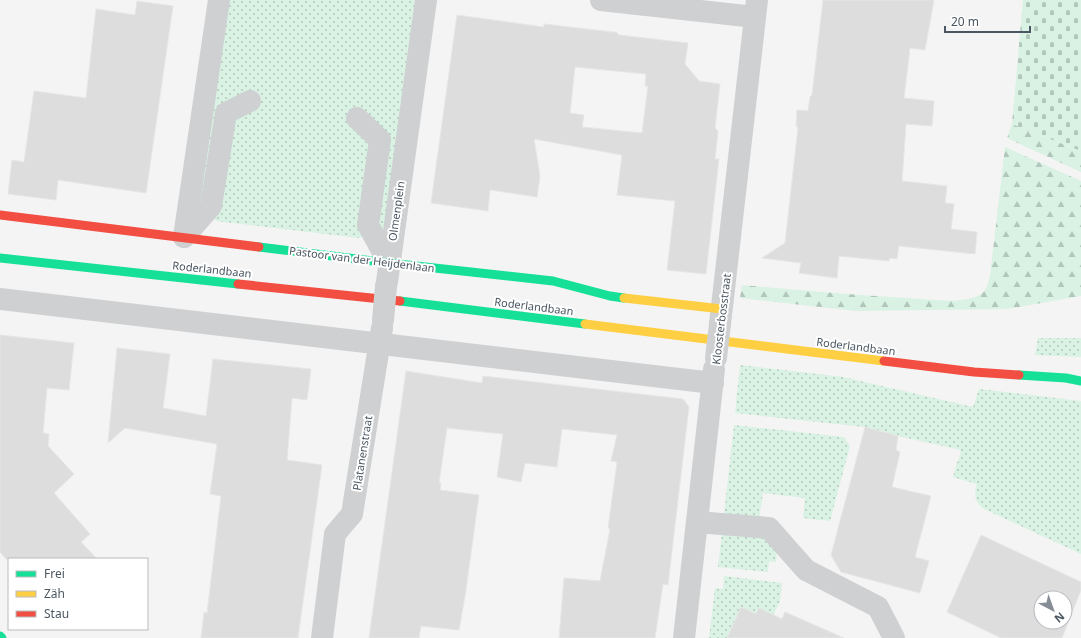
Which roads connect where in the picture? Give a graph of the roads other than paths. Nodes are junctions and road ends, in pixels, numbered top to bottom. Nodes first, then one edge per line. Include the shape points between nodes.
1 (218, 0) edge
2 (426, 0) edge
3 (601, 0) edge
4 (756, 8) edge
5 (250, 101) dead end
6 (357, 118) dead end
7 (0, 215) edge
8 (184, 237) junction
9 (0, 258) edge
10 (389, 263) junction
11 (0, 299) edge
12 (721, 317) junction
13 (380, 344) junction
14 (1066, 378) junction
15 (1081, 378) edge
16 (1081, 381) edge
17 (713, 383) junction
18 (697, 522) junction
19 (0, 636) edge
20 (2, 638) edge
21 (322, 638) edge
22 (684, 638) edge
23 (894, 638) edge

1 - 8 street
2 - 10 street, Olmenplein
3 - 4 street
4 - 12 street, Kloosterbosstraat
5 - 8 street via 226,113 212,206
6 - 10 street, Olmenplein via 380,140 368,225
7 - 8 main road, Pastoor van der Heijdenlaan
8 - 10 main road, Pastoor van der Heijdenlaan
9 - 14 main road, Roderlandbaan via 396,301 974,372
10 - 12 main road, Pastoor van der Heijdenlaan via 552,281 610,296
10 - 13 street, Platanenstraat, bridge
11 - 13 street
12 - 17 street, Kloosterbosstraat, bridge
13 - 17 street
13 - 21 street, Platanenstraat via 352,514 335,534
14 - 15 main road, Roderlandbaan
14 - 16 main road, Roderlandbaan
17 - 18 street, Kloosterbosstraat
18 - 22 street, Kloosterbosstraat
18 - 23 street via 769,528 806,570 878,607
19 - 20 main road

